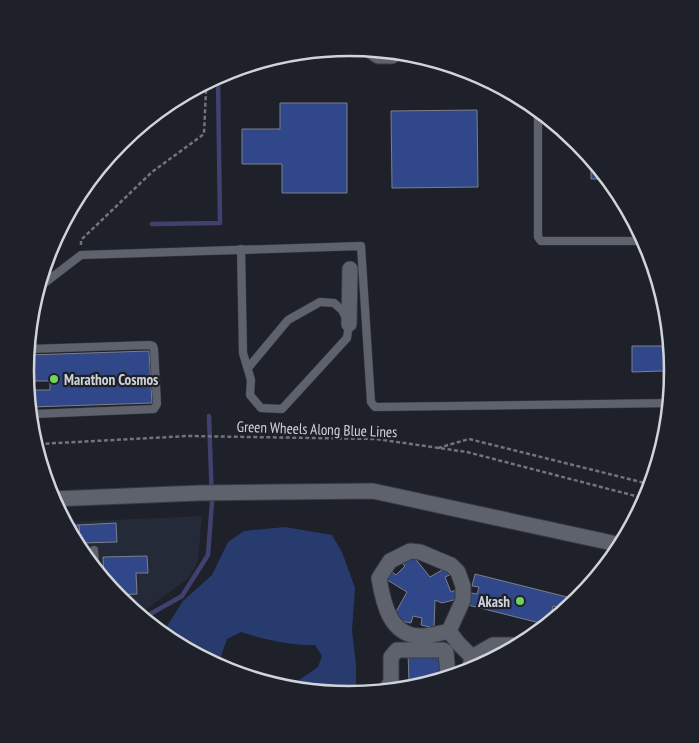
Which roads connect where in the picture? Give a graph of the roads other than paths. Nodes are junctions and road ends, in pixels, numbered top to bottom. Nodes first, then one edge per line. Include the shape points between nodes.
1 (538, 118) edge
2 (637, 241) edge
3 (241, 249) junction
4 (350, 269) dead end
5 (48, 280) edge
6 (349, 324) junction
7 (34, 348) edge
8 (248, 368) junction
9 (664, 403) edge
10 (36, 414) edge
11 (61, 499) edge
12 (614, 543) edge
13 (94, 550) dead end
14 (95, 558) edge
15 (449, 631) junction
16 (507, 645) edge
17 (478, 660) edge
18 (467, 664) edge
19 (448, 671) edge
20 (389, 685) edge

1 - 2 lane via 538,237 541,241
3 - 5 lane via 81,255
3 - 8 lane via 243,353
3 - 9 lane via 361,246 371,402 375,406
4 - 6 street
6 - 8 lane via 334,303 320,302 288,320
6 - 8 lane via 347,338 282,408 261,408 255,402 250,394
7 - 10 lane via 153,346 157,404 154,409
11 - 12 street via 373,491
13 - 14 lane
15 - 15 street via 420,636 401,632 383,602 379,578 390,561 415,551 452,565 458,572 463,600
15 - 18 street
16 - 17 street via 493,645
19 - 20 street via 446,652 443,650 397,650 391,657

